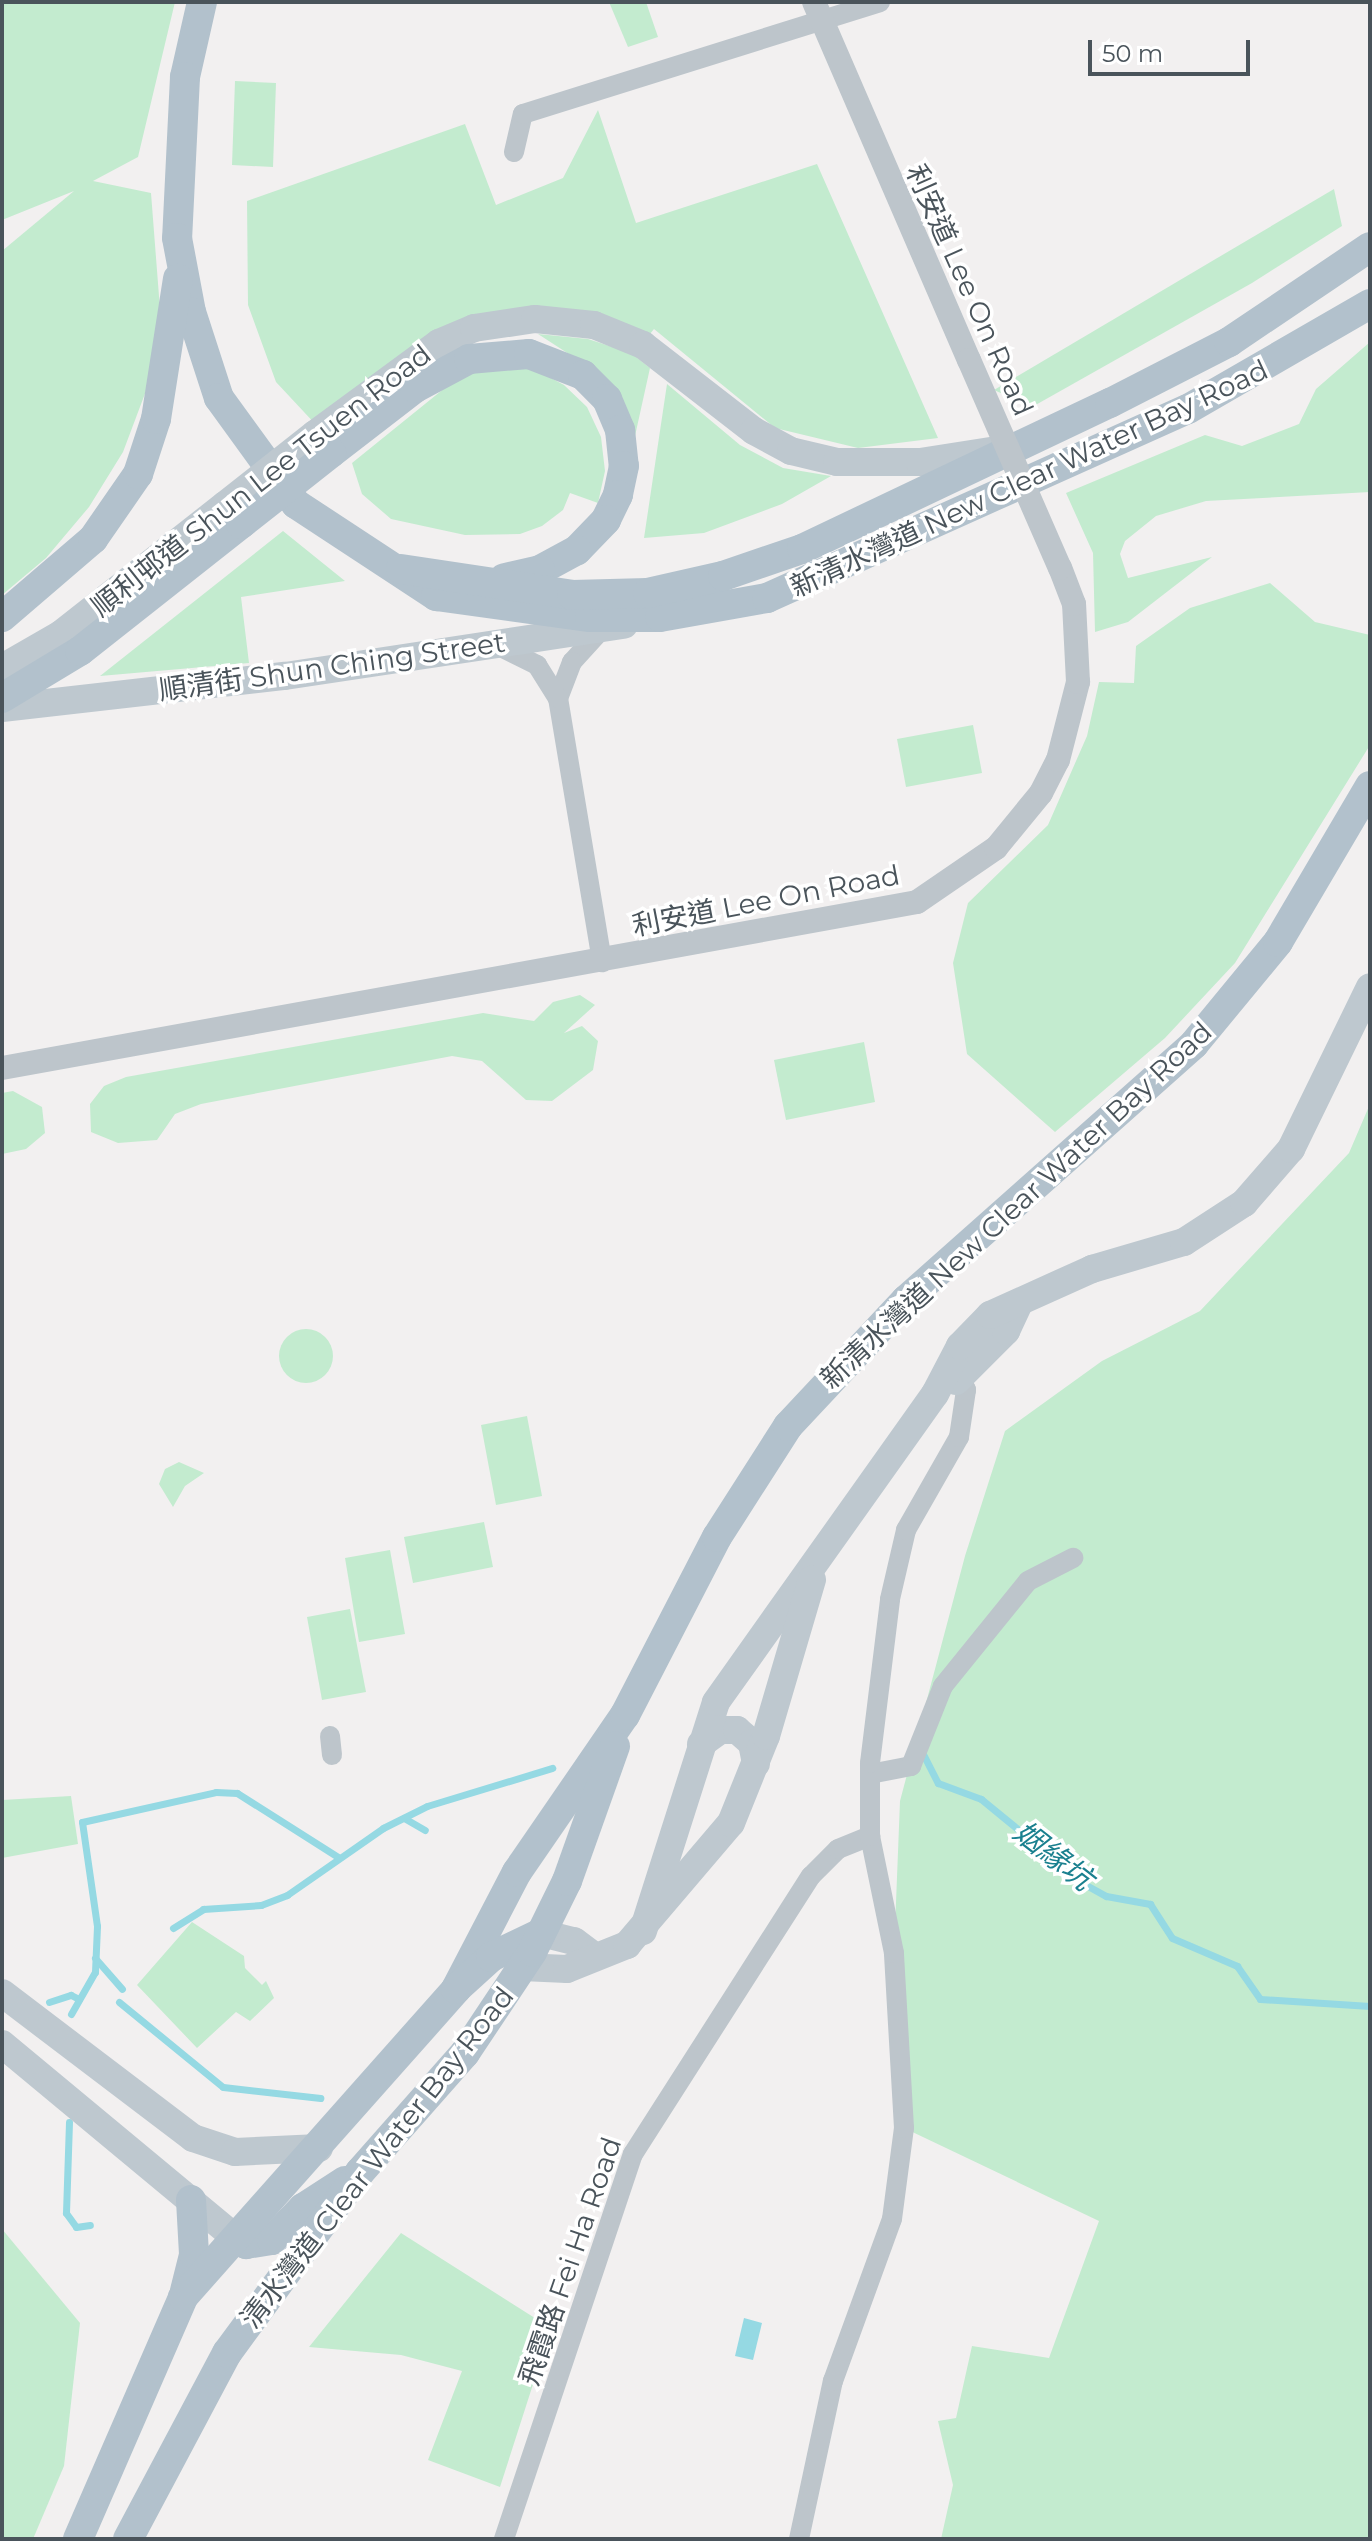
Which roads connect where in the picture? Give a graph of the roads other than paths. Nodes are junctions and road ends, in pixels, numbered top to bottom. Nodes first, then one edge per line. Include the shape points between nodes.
1 (202, 2) edge
2 (880, 2) edge
3 (818, 11) edge
4 (514, 152) dead end
5 (1370, 247) edge
6 (180, 265) junction
7 (1370, 304) edge
8 (323, 444) junction
9 (1019, 447) junction
10 (233, 515) junction
11 (396, 568) junction
12 (491, 580) junction
13 (2, 617) edge
14 (660, 617) junction
15 (601, 630) junction
16 (493, 643) junction
17 (2, 668) edge
18 (2, 698) edge
19 (558, 698) junction
20 (2, 708) edge
21 (1370, 786) edge
22 (602, 962) junction
23 (1370, 987) edge
24 (2, 1068) edge
25 (955, 1368) junction
26 (1073, 1558) dead end
27 (819, 1560) junction
28 (625, 1715) junction
29 (701, 1744) junction
30 (756, 1764) junction
31 (870, 1774) junction
32 (870, 1836) junction
33 (643, 1931) junction
34 (541, 1933) junction
35 (594, 1956) junction
36 (522, 1967) junction
37 (456, 1989) junction
38 (2, 1993) edge
39 (2, 2044) edge
40 (319, 2148) junction
41 (360, 2172) junction
42 (191, 2200) junction
43 (236, 2238) junction
44 (183, 2297) junction
45 (78, 2539) edge
46 (128, 2539) edge
47 (504, 2539) edge
48 (799, 2539) edge

1 - 6 main road, 新清水灣道 New Clear Water Bay Road via 185,77 176,173
2 - 3 street
3 - 4 street via 523,114
3 - 22 street, 利安道 Lee On Road, bridge via 1074,604 1078,646 1072,718 1041,793 996,848 917,902
5 - 9 main road, 新清水灣道 New Clear Water Bay Road via 1229,342
6 - 11 main road, 新清水灣道 New Clear Water Bay Road via 219,398 254,452 296,504
6 - 13 main road via 156,419 138,474 93,539
7 - 14 main road, 新清水灣道 New Clear Water Bay Road via 1188,409 860,561 767,598
8 - 9 main road, 順利邨道 Shun Lee Tsuen Road via 439,343 474,328 535,319 594,325 643,345 754,431 791,451 837,462 920,462
8 - 10 main road, bridge
8 - 12 main road via 469,359 529,354 583,375 613,409 623,441 623,480 613,508 565,558
9 - 12 main road, 新清水灣道 New Clear Water Bay Road via 802,549 686,587 572,595
10 - 17 main road, 順利邨道 Shun Lee Tsuen Road via 61,634
10 - 18 main road via 70,658
11 - 12 main road, 新清水灣道 New Clear Water Bay Road
11 - 14 main road, 新清水灣道 New Clear Water Bay Road via 436,596 503,609
14 - 15 main road, 順清街 Shun Ching Street
15 - 16 main road, 順清街 Shun Ching Street
15 - 19 street via 572,662
16 - 19 street via 537,665
16 - 20 main road, 順清街 Shun Ching Street via 285,676
19 - 22 street
21 - 28 main road, 新清水灣道 New Clear Water Bay Road via 1294,918 1233,1001 1175,1063 897,1309 795,1417 717,1537
22 - 24 street, 利安道 Lee On Road
23 - 25 main road, 清水灣道 Clear Water Bay Road via 1291,1149 1244,1203 1184,1242 1092,1269 990,1315
25 - 27 main road, 清水灣道 Clear Water Bay Road
25 - 31 street via 966,1390 959,1437 909,1522 890,1599
26 - 31 street via 1028,1581 943,1686 911,1766
27 - 29 main road, 清水灣道 Clear Water Bay Road via 716,1702
27 - 30 main road, 清水灣道 Clear Water Bay Road
28 - 34 main road, 新清水灣道 New Clear Water Bay Road via 574,1862
28 - 37 main road, 新清水灣道 New Clear Water Bay Road via 517,1872
29 - 30 main road via 720,1730 737,1730 752,1743
29 - 33 main road, 清水灣道 Clear Water Bay Road
30 - 33 main road, 清水灣道 Clear Water Bay Road via 731,1823
31 - 32 street
32 - 47 street, 飛霞路 Fei Ha Road via 838,1849 811,1876 633,2154
32 - 48 street via 894,1953 904,2128 892,2219 833,2381
33 - 35 main road, 清水灣道 Clear Water Bay Road via 621,1949
34 - 35 main road via 574,1941
34 - 36 main road, 新清水灣道 New Clear Water Bay Road
34 - 37 main road via 491,1957
35 - 36 main road, 清水灣道 Clear Water Bay Road via 567,1969
36 - 41 main road, 清水灣道 Clear Water Bay Road via 465,2053
37 - 40 main road, 清水灣道 Clear Water Bay Road
38 - 40 main road via 169,2122 211,2146 249,2153
39 - 42 main road
40 - 43 main road, 清水灣道 Clear Water Bay Road
41 - 43 main road via 303,2208 272,2240 246,2244
41 - 46 main road, 清水灣道 Clear Water Bay Road via 227,2353
42 - 43 main road
42 - 44 main road via 194,2254
43 - 44 main road, 清水灣道 Clear Water Bay Road
44 - 45 main road, 清水灣道 Clear Water Bay Road via 112,2450

